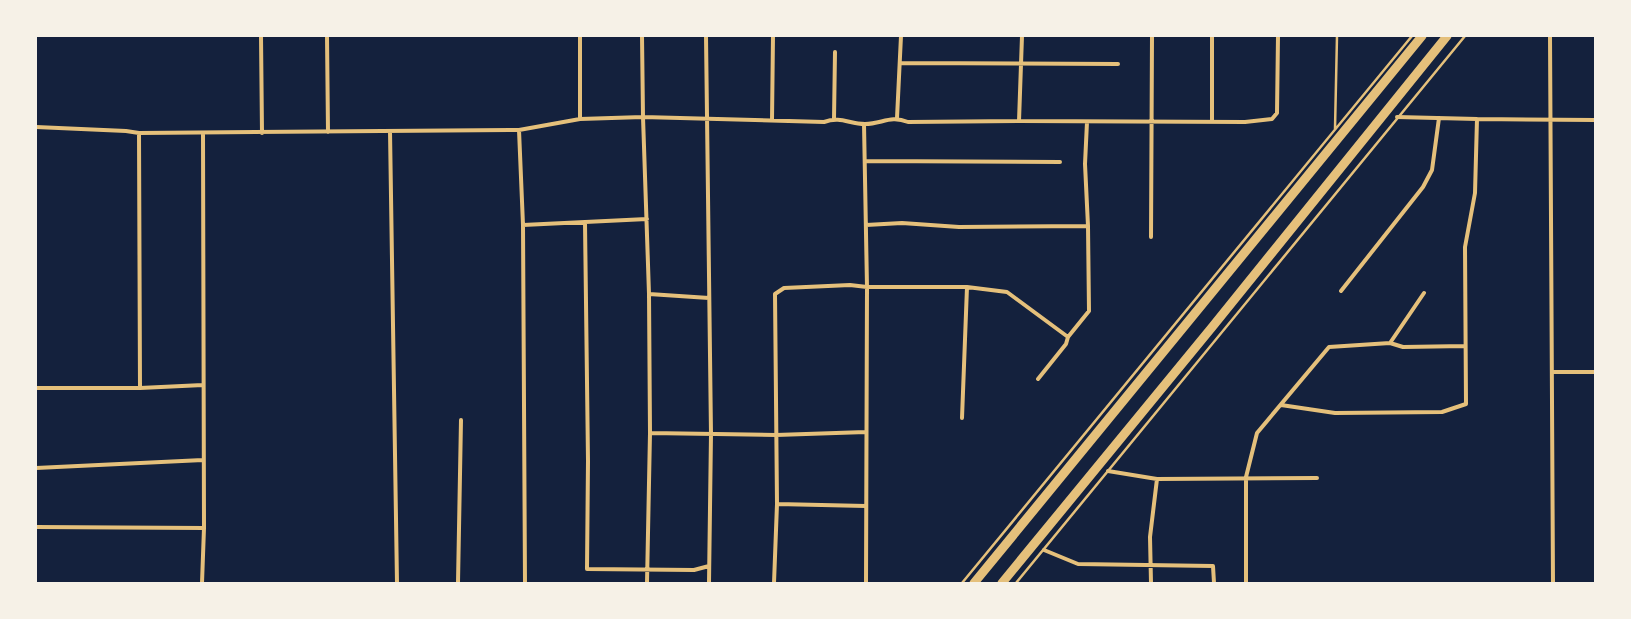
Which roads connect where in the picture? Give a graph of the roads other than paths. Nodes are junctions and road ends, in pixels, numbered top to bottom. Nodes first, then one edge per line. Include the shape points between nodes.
1 (261, 36) edge
2 (327, 36) edge
3 (580, 36) edge
4 (642, 36) edge
5 (706, 36) edge
6 (773, 36) edge
7 (901, 36) edge
8 (1022, 36) edge
9 (1152, 36) edge
10 (1212, 36) edge
11 (1278, 36) edge
12 (1337, 36) edge
13 (1412, 36) edge
14 (1422, 36) edge
15 (1447, 36) edge
16 (1465, 36) edge
17 (1550, 36) edge
18 (835, 52) dead end
19 (901, 64) junction
20 (1022, 64) junction
21 (1118, 64) dead end
22 (643, 117) junction
23 (1397, 117) junction
24 (897, 118) junction
25 (1439, 118) junction
26 (580, 119) junction
27 (708, 119) junction
28 (834, 119) junction
29 (1477, 119) junction
30 (1550, 119) junction
31 (772, 120) junction
32 (1595, 120) edge
33 (1019, 121) junction
34 (1152, 121) junction
35 (1212, 121) junction
36 (1087, 122) junction
37 (864, 124) junction
38 (36, 127) edge
39 (519, 130) junction
40 (1336, 130) junction
41 (390, 131) junction
42 (328, 132) junction
43 (139, 133) junction
44 (203, 133) junction
45 (262, 133) junction
46 (865, 161) junction
47 (1060, 162) dead end
48 (647, 219) junction
49 (585, 223) junction
50 (523, 225) junction
51 (866, 225) junction
52 (1088, 226) junction
53 (1151, 237) dead end
54 (867, 287) junction
55 (968, 287) junction
56 (1341, 291) dead end
57 (1424, 293) dead end
58 (649, 294) junction
59 (709, 298) junction
60 (1068, 337) junction
61 (1390, 343) junction
62 (1465, 346) junction
63 (1552, 372) junction
64 (1595, 372) edge
65 (1038, 380) dead end
66 (203, 385) junction
67 (36, 388) edge
68 (140, 388) junction
69 (1281, 405) junction
70 (962, 418) dead end
71 (461, 420) dead end
72 (866, 432) junction
73 (650, 433) junction
74 (711, 434) junction
75 (776, 436) junction
76 (204, 460) junction
77 (36, 468) edge
78 (1108, 471) junction
79 (1246, 477) junction
80 (1318, 478) dead end
81 (1157, 479) junction
82 (777, 504) junction
83 (866, 506) junction
84 (36, 526) edge
85 (204, 528) junction
86 (1044, 550) junction
87 (1150, 565) junction
88 (709, 566) junction
89 (647, 569) junction
90 (202, 583) edge
91 (397, 583) edge
92 (458, 583) edge
93 (525, 583) edge
94 (647, 583) edge
95 (709, 583) edge
96 (774, 583) edge
97 (866, 583) edge
98 (962, 583) edge
99 (974, 583) edge
100 (1002, 583) edge
101 (1016, 583) edge
102 (1151, 583) edge
103 (1214, 583) edge
104 (1246, 583) edge
105 (1553, 583) edge

1 - 45 street
2 - 42 street
3 - 26 street
4 - 22 street
5 - 27 street
6 - 31 street
7 - 19 street
8 - 20 street
9 - 34 street
10 - 35 street
11 - 35 street via 1277,113 1272,119 1245,122
12 - 40 lane
13 - 40 lane
14 - 99 highway
15 - 100 highway
16 - 23 lane
17 - 30 street
18 - 28 street
19 - 20 street
19 - 24 street
20 - 21 street
20 - 33 street
22 - 26 street
22 - 27 street
22 - 48 street
23 - 25 street
23 - 78 lane
24 - 33 street via 908,122
24 - 37 street
25 - 29 street
25 - 56 street via 1432,170 1423,187
26 - 39 street
27 - 31 street
27 - 59 street
28 - 31 street via 824,122
28 - 37 street
29 - 30 street
29 - 62 street via 1474,193 1465,247
30 - 32 street
30 - 63 street
33 - 36 street
34 - 35 street
34 - 36 street
34 - 53 street
36 - 52 street
37 - 46 street
38 - 43 street
39 - 41 street
39 - 50 street
40 - 98 lane
41 - 42 street
41 - 91 street
42 - 45 street
43 - 44 street
43 - 68 street
44 - 45 street
44 - 66 street
46 - 47 street
46 - 51 street
48 - 49 street
48 - 58 street
49 - 50 street
49 - 89 street via 587,569
50 - 93 street
51 - 52 street via 902,223 959,227
51 - 54 street
52 - 60 street via 1089,311
54 - 55 street
54 - 72 street
54 - 75 street via 850,285 784,288 775,294
55 - 60 street via 1007,292
55 - 70 street
57 - 61 street
58 - 59 street
58 - 73 street
59 - 74 street
60 - 65 street via 1066,344
61 - 62 street via 1403,347
61 - 69 street via 1329,347
62 - 69 street via 1466,404 1442,412 1335,413
63 - 64 street
63 - 105 street
66 - 68 street
66 - 76 street
67 - 68 street
69 - 79 street via 1257,433
71 - 92 street
72 - 75 street
72 - 83 street
73 - 74 street
73 - 89 street
74 - 75 street
74 - 88 street
75 - 82 street
76 - 77 street
76 - 85 street
78 - 81 street
78 - 86 lane
79 - 80 street
79 - 81 street
79 - 104 street
81 - 87 street via 1150,537
82 - 83 street
82 - 96 street
83 - 97 street
84 - 85 street
85 - 90 street
86 - 87 street via 1078,564
86 - 101 lane
87 - 102 street
87 - 103 street via 1214,566
88 - 89 street via 694,570
88 - 95 street
89 - 94 street

